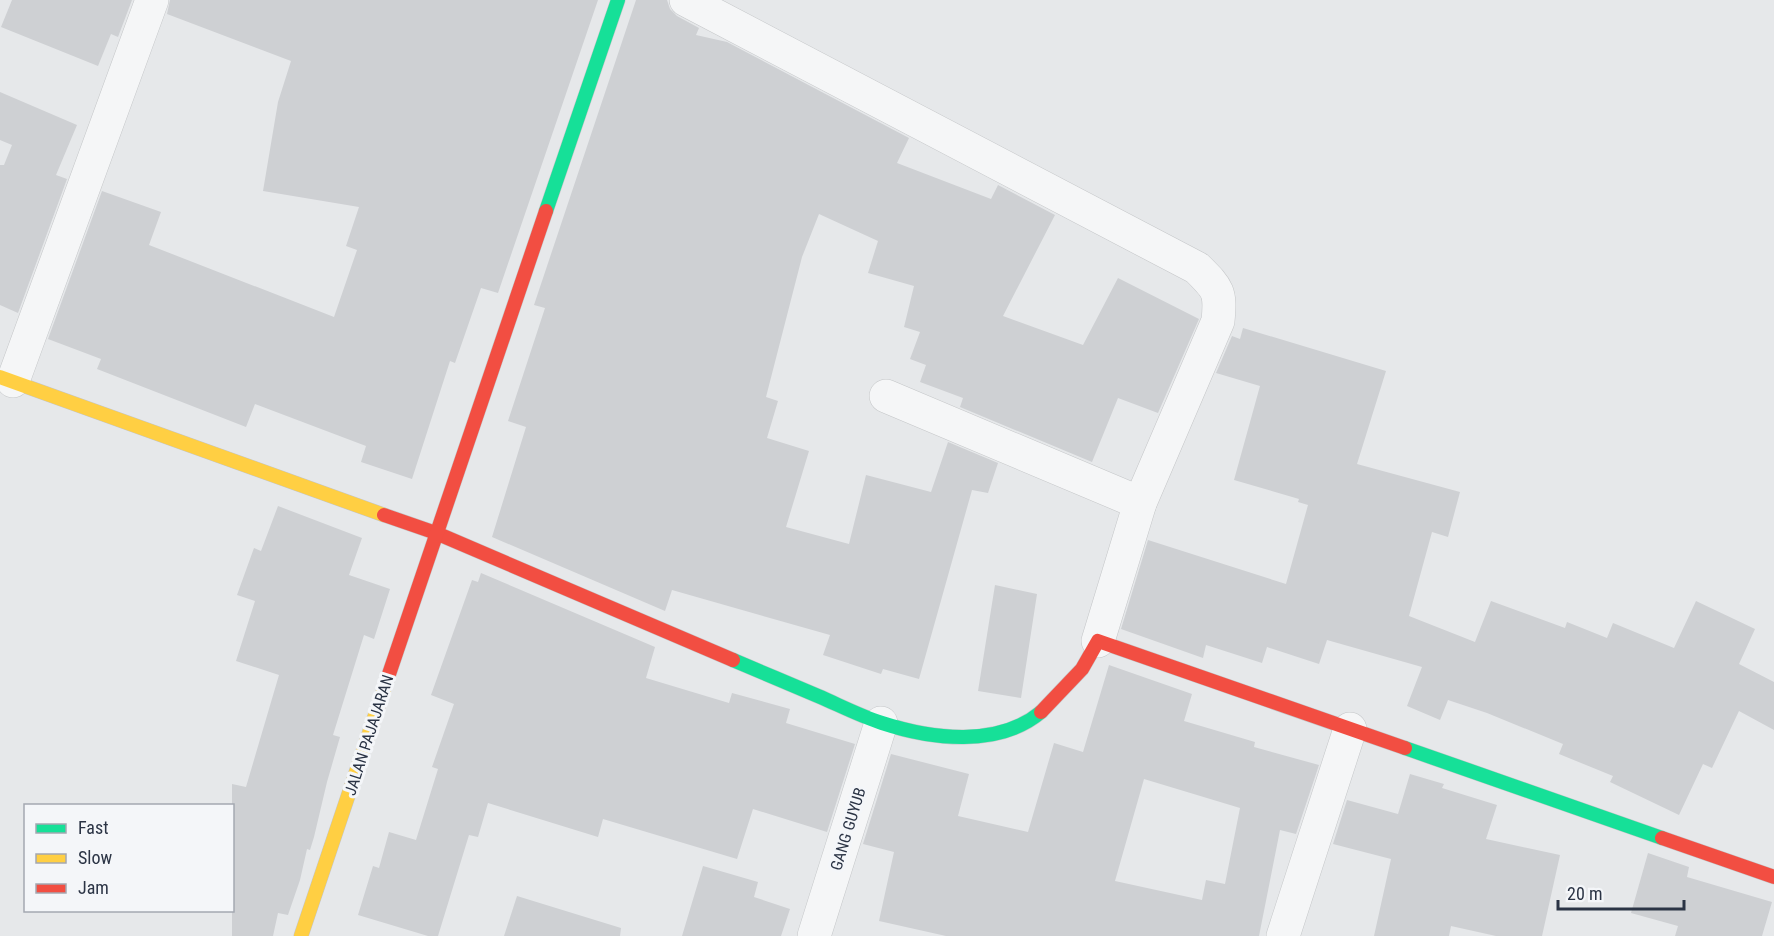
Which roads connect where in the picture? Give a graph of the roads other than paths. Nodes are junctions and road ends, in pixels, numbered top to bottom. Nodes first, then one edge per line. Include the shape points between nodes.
1 (152, 0) edge
2 (618, 0) edge
3 (686, 0) edge
4 (6, 379) edge
5 (886, 396) dead end
6 (1140, 503) junction
7 (436, 533) junction
8 (1098, 641) junction
9 (881, 723) junction
10 (1350, 729) junction
11 (1774, 877) edge
12 (301, 936) edge
13 (814, 936) edge
14 (1283, 936) edge

1 - 4 street
2 - 7 street, JALAN PAJAJARAN
3 - 6 street via 1197,268 1215,287 1220,301 1218,321
4 - 7 street
5 - 6 street
6 - 8 street
7 - 9 street
7 - 12 street, JALAN PAJAJARAN
8 - 9 street via 1090,661 1054,699 1033,718 1003,731 960,738 922,734
8 - 10 street
9 - 13 street, GANG GUYUB
10 - 11 street
10 - 14 street

